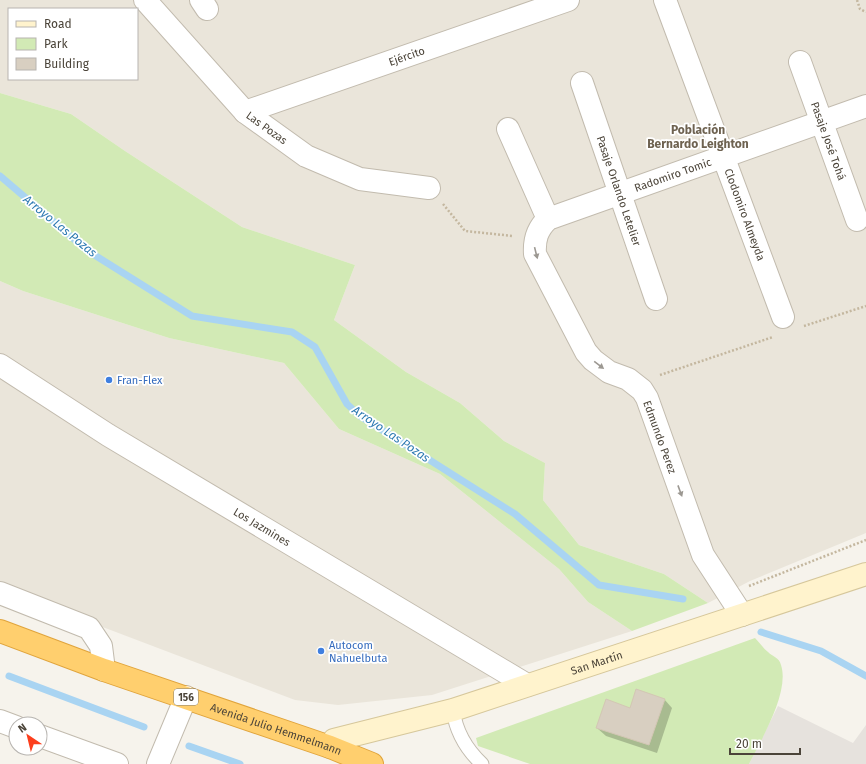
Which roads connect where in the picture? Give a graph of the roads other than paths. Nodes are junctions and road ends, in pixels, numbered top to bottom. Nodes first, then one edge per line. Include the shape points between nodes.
1 (145, 0) edge
2 (568, 0) edge
3 (665, 0) edge
4 (800, 62) dead end
5 (582, 83) dead end
6 (866, 106) edge
7 (245, 112) junction
8 (822, 121) junction
9 (508, 129) dead end
10 (723, 156) junction
11 (429, 188) road end
12 (620, 193) junction
13 (548, 218) junction
14 (858, 220) dead end
15 (656, 299) dead end
16 (788, 327) road end
17 (0, 365) edge
18 (866, 574) edge
19 (0, 593) edge
20 (742, 614) junction
21 (2, 636) edge
22 (104, 670) junction
23 (527, 685) junction
24 (186, 697) junction
25 (453, 710) junction
26 (48, 739) edge
27 (330, 747) junction
28 (117, 764) edge
29 (158, 764) edge
30 (369, 764) edge
31 (482, 764) edge

1 - 7 street, Las Pozas
2 - 7 street, Ejército
3 - 10 street, Clodomiro Almeyda
4 - 8 street, Pasaje José Tohá
5 - 12 street, Pasaje Orlando Letelier
6 - 8 street, Radomiro Tomic
7 - 11 street, Las Pozas via 306,156 360,179
8 - 10 street, Radomiro Tomic
8 - 14 street, Pasaje José Tohá
9 - 13 street
10 - 12 street, Radomiro Tomic
10 - 16 street, Clodomiro Almeyda
12 - 13 street, Radomiro Tomic
12 - 15 street, Pasaje Orlando Letelier
13 -> 20 street, Edmundo Perez via 535,238 535,254 586,352 600,367 635,384 646,398 703,554
17 - 23 street, Los Jazmines via 108,434
18 - 20 street, San Martín
19 - 22 street via 89,628 101,646
20 - 23 street, San Martín
21 - 22 highway, Avenida Julio Hemmelmann / 156
22 - 24 highway, Avenida Julio Hemmelmann / 156
23 - 25 street, San Martín
24 - 27 highway, Avenida Julio Hemmelmann / 156
24 - 29 street
25 - 27 street, San Martín via 334,740
25 - 31 lane via 463,742
26 - 28 street
27 - 30 highway, Avenida Julio Hemmelmann / 156

